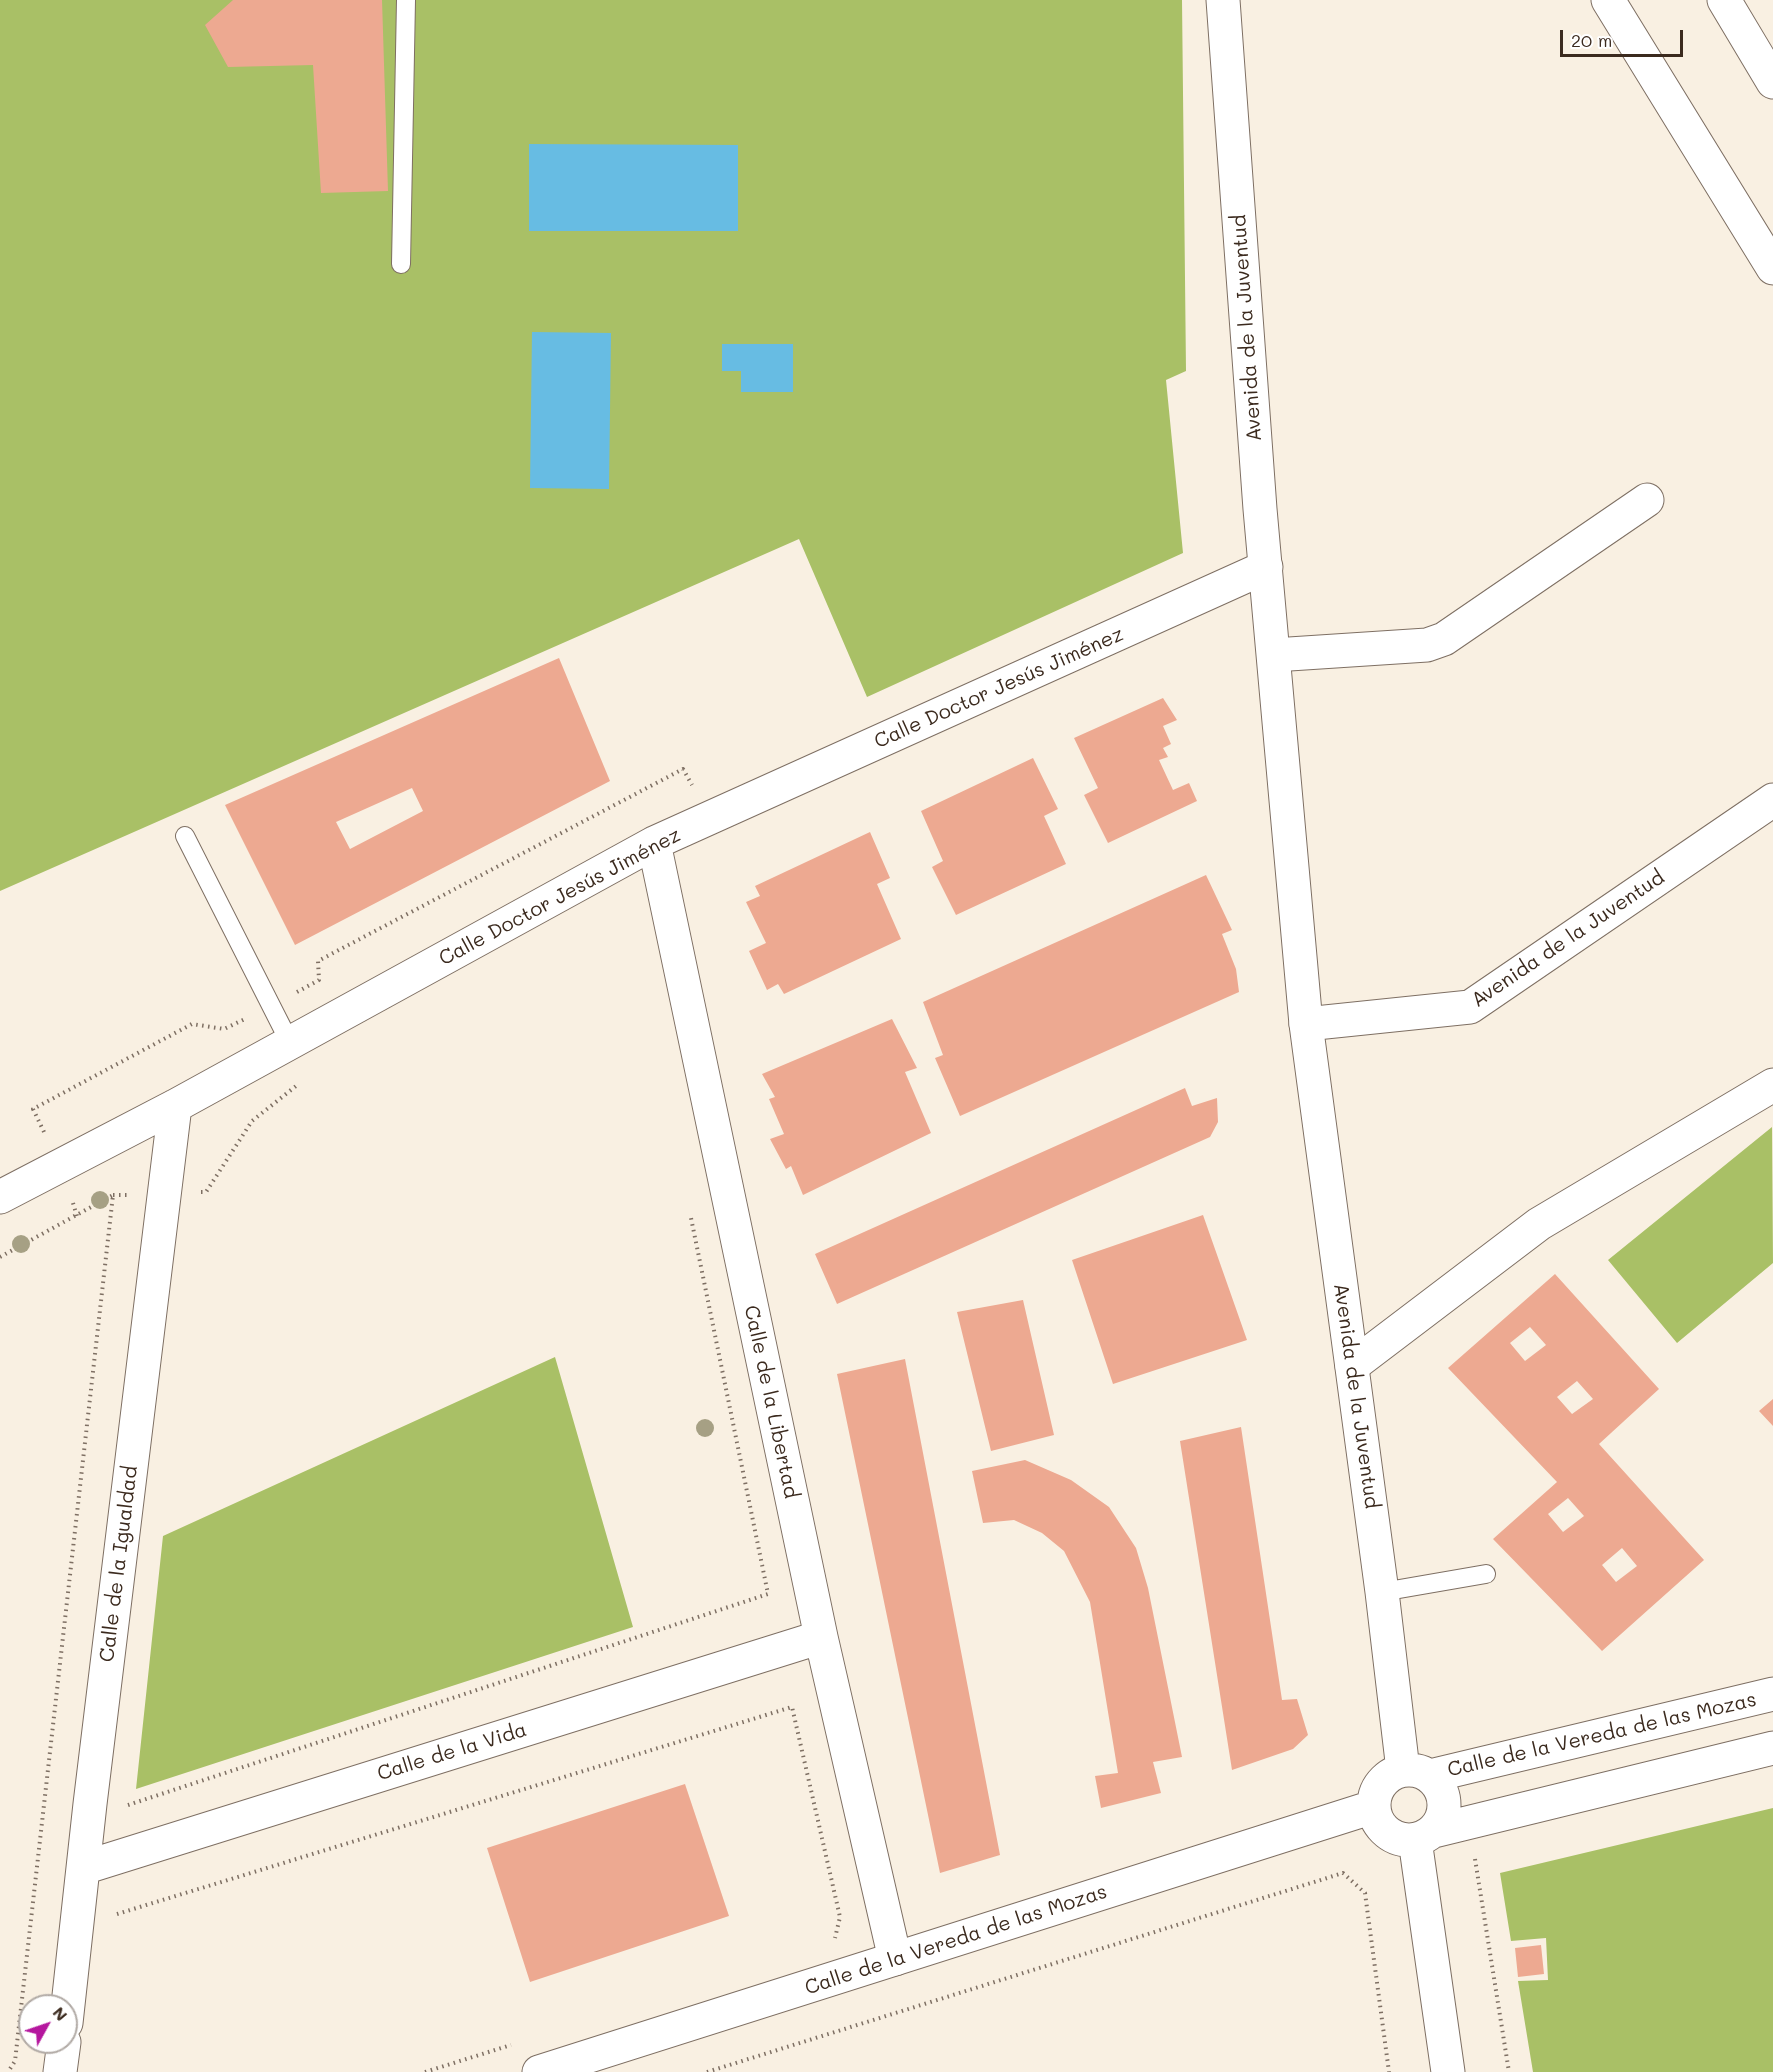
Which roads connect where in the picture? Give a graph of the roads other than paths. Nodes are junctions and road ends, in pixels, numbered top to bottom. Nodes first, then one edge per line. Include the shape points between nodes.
1 (406, 0) edge
2 (1223, 0) edge
3 (1608, 0) edge
4 (1724, 0) edge
5 (1773, 82) edge
6 (401, 264) dead end
7 (1773, 268) edge
8 (1647, 500) dead end
9 (1266, 567) junction
10 (1274, 655) junction
11 (1773, 800) edge
12 (185, 836) dead end
13 (654, 843) junction
14 (1306, 1024) junction
15 (290, 1043) junction
16 (1773, 1085) edge
17 (175, 1106) junction
18 (0, 1197) edge
19 (1353, 1366) junction
20 (1486, 1574) dead end
21 (1382, 1592) junction
22 (821, 1637) junction
23 (1773, 1694) edge
24 (1773, 1748) edge
25 (1417, 1773) junction
26 (1373, 1807) junction
27 (1425, 1836) junction
28 (83, 1868) junction
29 (895, 1959) junction
30 (69, 1994) edge
31 (62, 2054) edge
32 (60, 2072) edge
33 (538, 2072) edge
34 (1448, 2072) edge

1 - 6 lane
2 - 9 street, Avenida de la Juventud
3 - 7 street
4 - 5 street
8 - 10 street via 1444,639 1427,645
9 - 10 street, Avenida de la Juventud
9 - 13 street, Calle Doctor Jesús Jiménez
10 - 14 street, Avenida de la Juventud
11 - 14 street, Avenida de la Juventud via 1470,1007
12 - 15 lane
13 - 15 street, Calle Doctor Jesús Jiménez
13 - 22 street, Calle de la Libertad
14 - 19 street, Avenida de la Juventud
15 - 17 street, Calle Doctor Jesús Jiménez
16 - 19 street via 1539,1224
17 - 18 street, Calle Doctor Jesús Jiménez
17 - 28 street, Calle de la Igualdad
19 - 21 street, Avenida de la Juventud
20 - 21 lane
21 - 25 street, Avenida de la Juventud
22 - 28 street, Calle de la Vida
22 - 29 street, Calle de la Libertad
23 - 25 street, Calle de la Vereda de las Mozas
24 - 27 street
25 - 26 street via 1387,1776 1376,1790
25 - 27 street via 1440,1788 1444,1803 1442,1818
26 - 27 street via 1379,1826 1395,1839
26 - 29 street, Calle de la Vereda de las Mozas
27 - 34 street
28 - 30 street, Calle de la Igualdad
29 - 33 street, Calle de la Vereda de las Mozas
31 - 32 street

